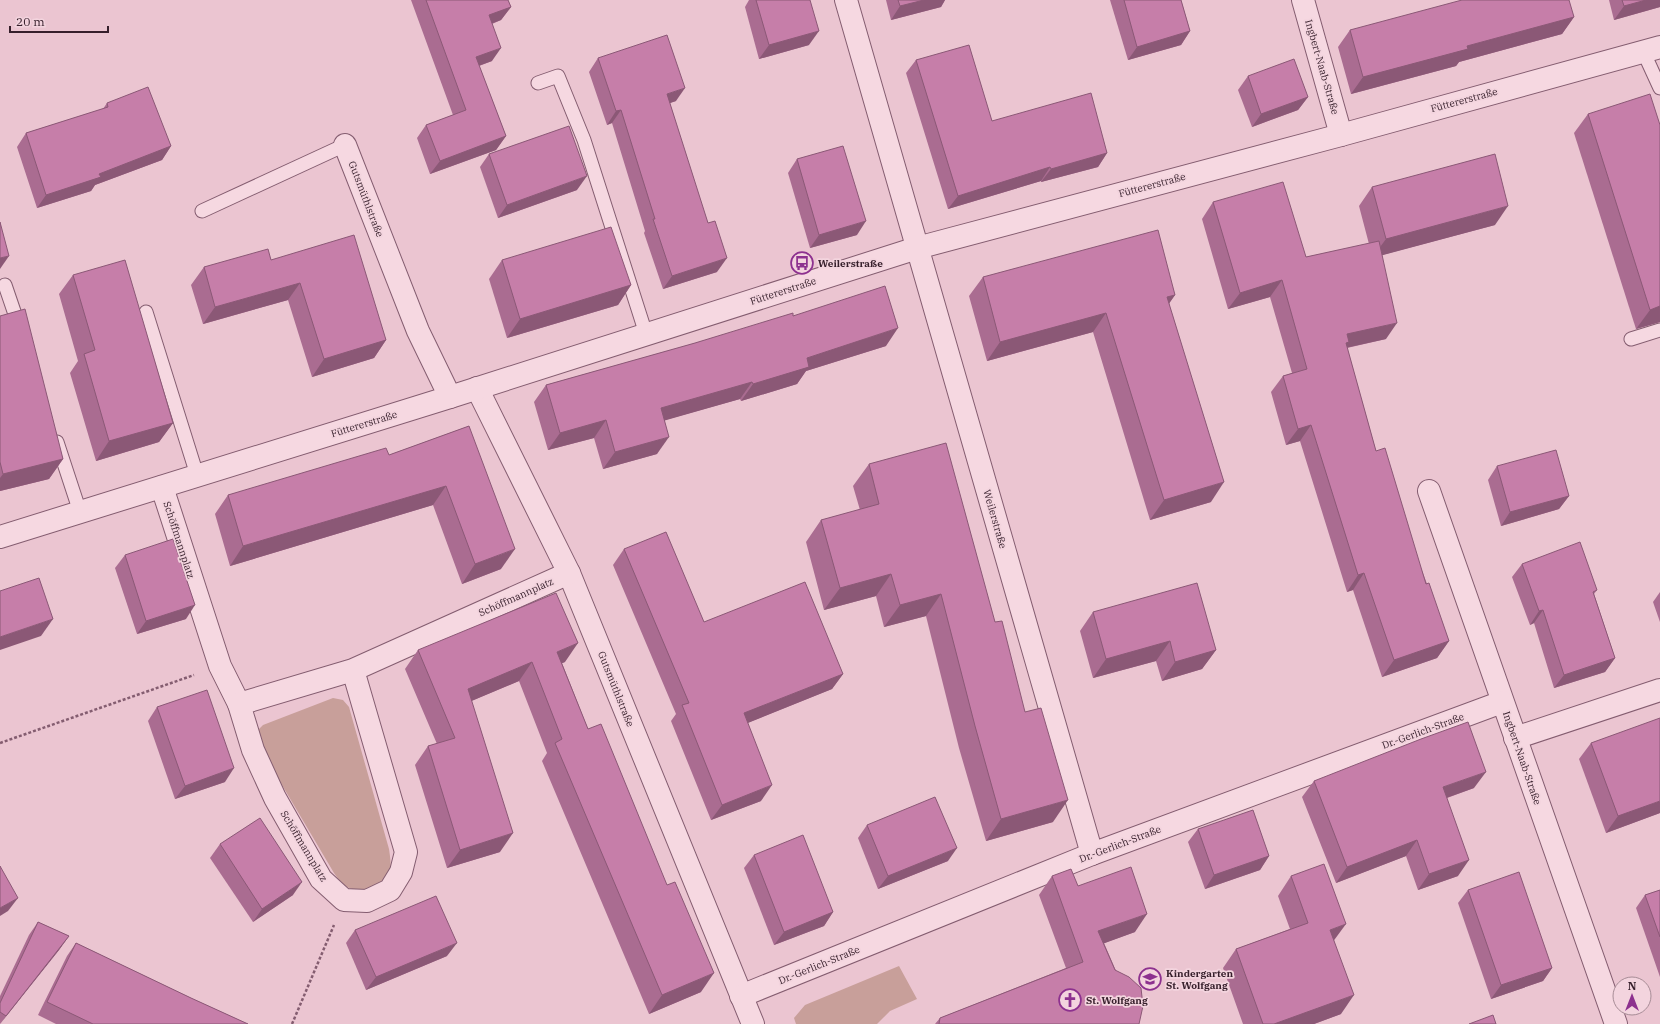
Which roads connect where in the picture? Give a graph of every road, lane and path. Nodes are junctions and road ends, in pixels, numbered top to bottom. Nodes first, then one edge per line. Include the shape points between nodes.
1 (846, 0) edge
2 (1303, 0) edge
3 (1652, 49) edge
4 (538, 83) dead end
5 (1660, 88) edge
6 (1341, 135) junction
7 (345, 145) joint
8 (202, 211) dead end
9 (917, 248) junction
10 (5, 285) dead end
11 (146, 312) dead end
12 (1660, 330) edge
13 (646, 334) junction
14 (23, 338) edge
15 (1631, 339) dead end
16 (478, 388) junction
17 (450, 397) junction
18 (53, 429) edge
19 (197, 475) junction
20 (162, 487) junction
21 (1430, 491) dead end
22 (80, 512) junction
23 (0, 537) edge
24 (569, 573) junction
25 (220, 666) junction
26 (353, 670) junction
27 (1660, 690) edge
28 (1502, 702) junction
29 (239, 704) junction
30 (1515, 738) junction
31 (0, 743) edge
32 (1092, 854) junction
33 (344, 900) junction
34 (741, 996) junction
35 (292, 1024) edge
36 (753, 1024) edge
37 (1616, 1024) edge

1 - 9 street, Weilerstraße
2 - 6 street, Ingbert-Naab-Straße
3 - 5 lane
3 - 6 street, Füttererstraße
4 - 13 lane via 558,76 584,140
6 - 9 street, Füttererstraße
7 - 8 lane, Gutsmüthlstraße
7 - 17 street, Gutsmüthlstraße via 418,331
9 - 13 street, Füttererstraße
9 - 32 street, Weilerstraße
10 - 14 lane
11 - 19 lane
12 - 15 lane
13 - 16 street, Füttererstraße
16 - 17 street, Füttererstraße
16 - 24 street, Gutsmüthlstraße
17 - 19 street, Füttererstraße
18 - 22 lane
19 - 20 street, Füttererstraße
20 - 22 street, Füttererstraße
20 - 25 street, Schöffmannplatz
21 - 28 street, Ingbert-Naab-Straße
22 - 23 street, Füttererstraße
24 - 26 street, Schöffmannplatz
24 - 34 street, Gutsmüthlstraße
25 - 29 street, Schöffmannplatz
25 - 31 path
26 - 29 street, Schöffmannplatz
26 - 33 street via 406,852 401,872 390,890 367,901
27 - 30 street
28 - 30 street, Ingbert-Naab-Straße
28 - 32 street, Dr.-Gerlich-Straße
29 - 33 street, Schöffmannplatz via 253,750 275,798 321,879
30 - 37 street, Ingbert-Naab-Straße
32 - 34 street, Dr.-Gerlich-Straße
33 - 35 path
34 - 36 street, Gutsmüthlstraße

